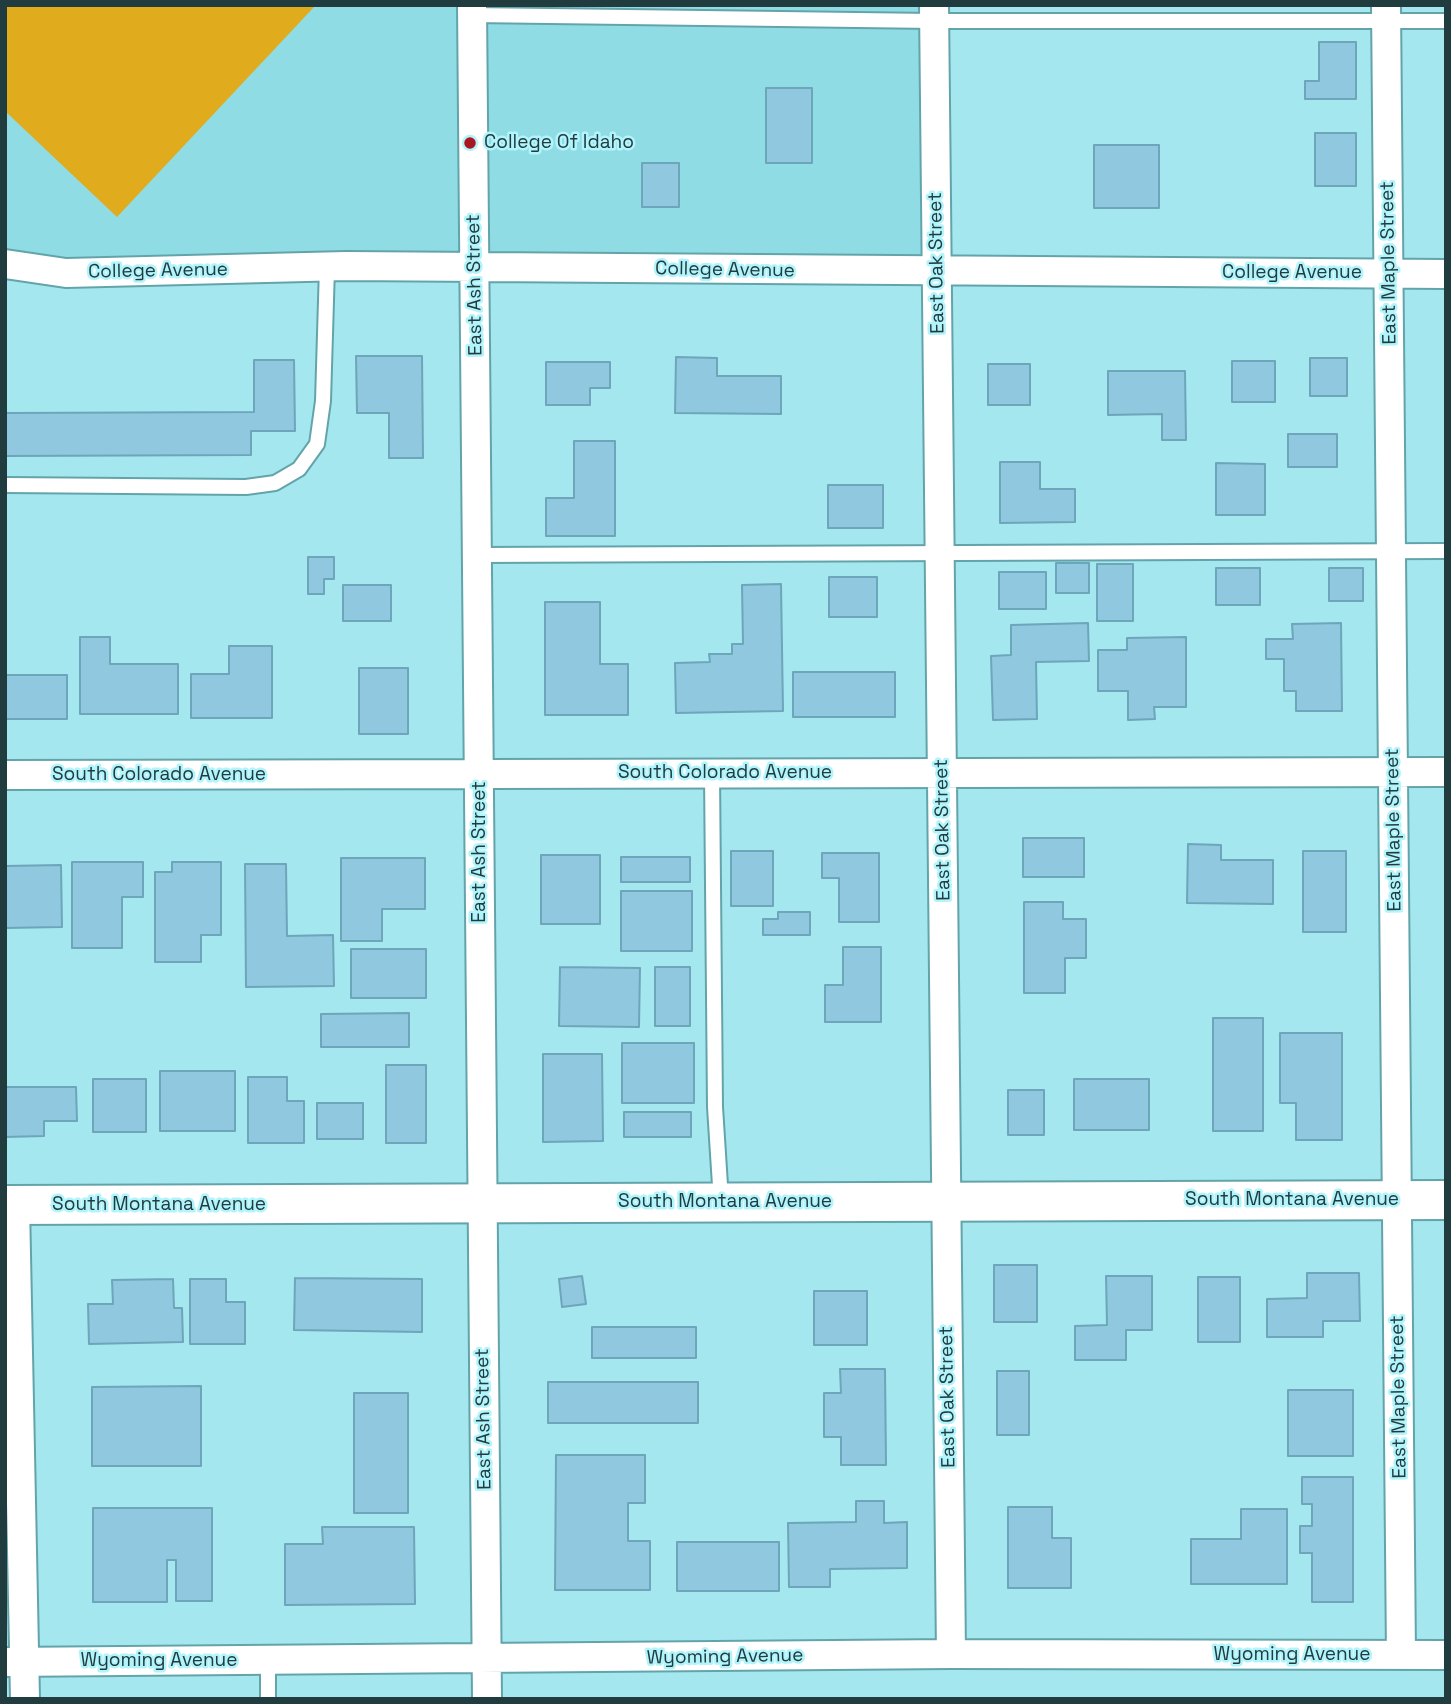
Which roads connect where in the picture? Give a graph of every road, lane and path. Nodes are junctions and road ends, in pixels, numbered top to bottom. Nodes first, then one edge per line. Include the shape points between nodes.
1 (472, 10) edge
2 (934, 13) edge
3 (1386, 13) edge
4 (1446, 21) edge
5 (5, 264) edge
6 (327, 267) junction
7 (475, 267) junction
8 (937, 272) junction
9 (1389, 274) junction
10 (1446, 274) edge
11 (5, 485) edge
12 (1391, 551) junction
13 (1446, 551) edge
14 (940, 554) junction
15 (477, 555) junction
16 (942, 771) junction
17 (1393, 772) junction
18 (1446, 772) edge
19 (712, 773) junction
20 (479, 774) junction
21 (5, 775) edge
22 (1446, 1199) edge
23 (1397, 1200) junction
24 (721, 1202) junction
25 (946, 1202) junction
26 (482, 1203) junction
27 (10, 1205) edge
28 (951, 1654) junction
29 (1401, 1655) junction
30 (1446, 1655) edge
31 (486, 1660) junction
32 (268, 1661) junction
33 (15, 1662) edge
34 (25, 1699) edge
35 (268, 1699) edge
36 (487, 1699) edge

1 - 2 lane
1 - 7 street, East Ash Street
2 - 3 lane
2 - 8 street, East Oak Street
3 - 4 lane
3 - 9 street, East Maple Street
5 - 6 street, College Avenue via 66,273
6 - 7 street, College Avenue
6 - 11 lane via 323,401 317,443 299,469 275,483 246,487
7 - 8 street, College Avenue
7 - 15 street, East Ash Street
8 - 9 street, College Avenue
8 - 14 street, East Oak Street
9 - 10 street, College Avenue
9 - 12 street, East Maple Street
12 - 13 lane
12 - 14 lane
12 - 17 street, East Maple Street
14 - 15 lane
14 - 16 street, East Oak Street
15 - 20 street, East Ash Street
16 - 17 street, South Colorado Avenue
16 - 19 street, South Colorado Avenue
16 - 25 street, East Oak Street
17 - 18 street, South Colorado Avenue
17 - 23 street, East Maple Street
19 - 20 street, South Colorado Avenue
19 - 24 lane via 715,1107
20 - 21 street, South Colorado Avenue
20 - 26 street, East Ash Street
22 - 23 street, South Montana Avenue
23 - 25 street, South Montana Avenue
23 - 29 street, East Maple Street
24 - 25 street, South Montana Avenue
24 - 26 street, South Montana Avenue
25 - 28 street, East Oak Street
26 - 27 street, South Montana Avenue
26 - 31 street, East Ash Street
27 - 33 street
28 - 29 street, Wyoming Avenue
28 - 31 street, Wyoming Avenue
29 - 30 street, Wyoming Avenue
31 - 32 street, Wyoming Avenue
31 - 36 street, East Ash Street
32 - 33 street, Wyoming Avenue
32 - 35 lane
33 - 34 street

